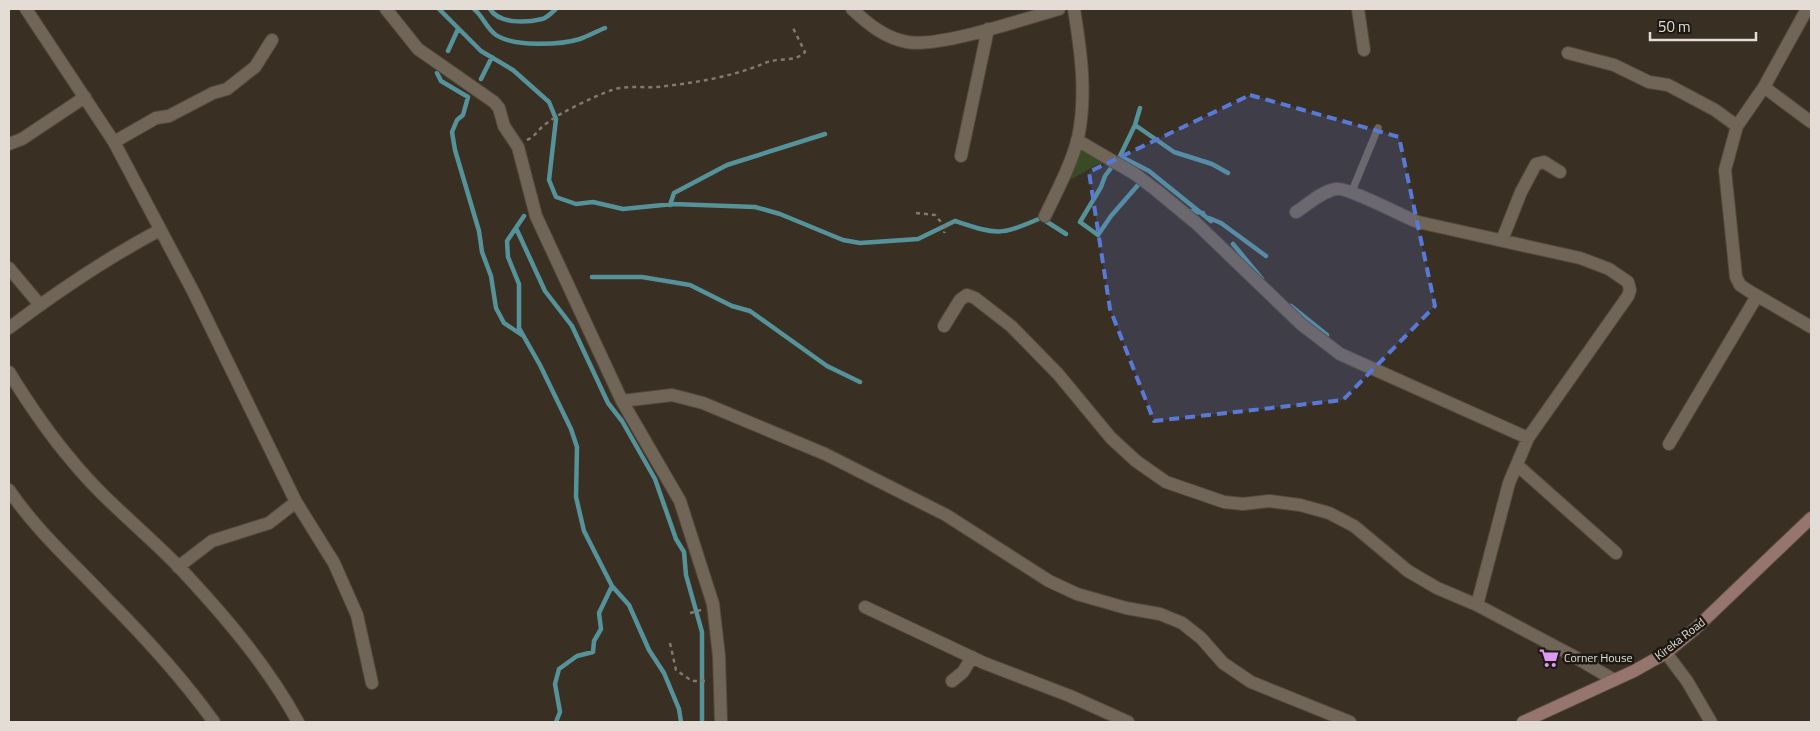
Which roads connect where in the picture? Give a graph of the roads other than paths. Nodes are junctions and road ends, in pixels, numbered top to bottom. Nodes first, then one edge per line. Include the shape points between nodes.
1 (26, 9) edge
2 (386, 9) edge
3 (852, 9) edge
4 (1059, 9) edge
5 (1074, 9) edge
6 (1358, 9) edge
7 (1807, 9) edge
8 (988, 29) junction
9 (272, 40) dead end
10 (1364, 50) dead end
11 (1568, 53) dead end
12 (1764, 87) junction
13 (85, 97) junction
14 (1811, 122) edge
15 (1737, 126) junction
16 (1378, 128) dead end
17 (1077, 140) junction
18 (114, 142) junction
19 (9, 144) edge
20 (961, 156) dead end
21 (1560, 172) dead end
22 (1352, 191) junction
23 (1296, 212) dead end
24 (1045, 216) dead end
25 (160, 230) junction
26 (1502, 240) junction
27 (9, 268) edge
28 (1757, 296) junction
29 (40, 305) junction
30 (944, 326) dead end
31 (1811, 327) edge
32 (9, 328) edge
33 (9, 372) edge
34 (622, 400) junction
35 (1528, 438) junction
36 (1669, 444) dead end
37 (1517, 465) junction
38 (9, 490) edge
39 (296, 502) junction
40 (1811, 518) edge
41 (1616, 553) dead end
42 (178, 567) junction
43 (1477, 605) junction
44 (865, 607) dead end
45 (1666, 653) junction
46 (972, 657) junction
47 (1614, 680) junction
48 (952, 681) dead end
49 (372, 684) dead end
50 (1539, 718) edge
51 (214, 722) edge
52 (298, 722) edge
53 (722, 722) edge
54 (1128, 722) edge
55 (1350, 722) edge
56 (1523, 722) edge
57 (1711, 722) edge

1 - 13 street
2 - 34 street via 418,50 499,108 504,126 517,145 536,216
3 - 8 street via 879,32 909,43 939,41
4 - 8 street
5 - 17 street via 1084,87
6 - 10 street
7 - 12 street
8 - 20 street
9 - 18 street via 255,67 227,89 169,116 156,118
11 - 15 street via 1614,65 1649,82 1668,85 1715,110
12 - 14 street
12 - 15 street
13 - 18 street
13 - 19 street via 22,139
15 - 28 street via 1725,170 1734,269 1740,285
16 - 22 lane
17 - 24 street
17 - 35 street via 1127,169 1196,223 1300,324 1340,354
18 - 25 street
21 - 26 street via 1544,162 1536,164
22 - 23 street via 1336,189
22 - 26 street via 1418,222
25 - 29 street via 109,258
25 - 39 street
26 - 35 street via 1596,263 1618,274 1628,282 1630,290
27 - 29 street
28 - 31 street
28 - 36 street
29 - 32 street
30 - 43 street via 960,300 967,296 975,298 1018,333 1112,438 1136,461 1166,482 1224,502 1277,502 1329,514 1354,526 1408,571
33 - 42 street via 44,426 73,462 109,502
34 - 53 street via 680,501 697,554 712,604 719,656
34 - 55 street via 672,395 702,403 825,454 946,514 1022,564 1077,594 1160,614 1182,623 1224,663 1251,682
35 - 37 street
37 - 41 street
37 - 43 street via 1508,483
38 - 51 street via 31,519 109,600
39 - 42 street via 268,523 212,542
39 - 49 street via 347,589 357,615
40 - 45 main road, Kireka Road
42 - 52 street via 265,667
43 - 47 street
44 - 46 street
45 - 47 main road, Kireka Road
45 - 57 street
46 - 48 street via 963,672
46 - 54 street
47 - 50 main road, Kireka Road
50 - 56 main road, Kireka Road

